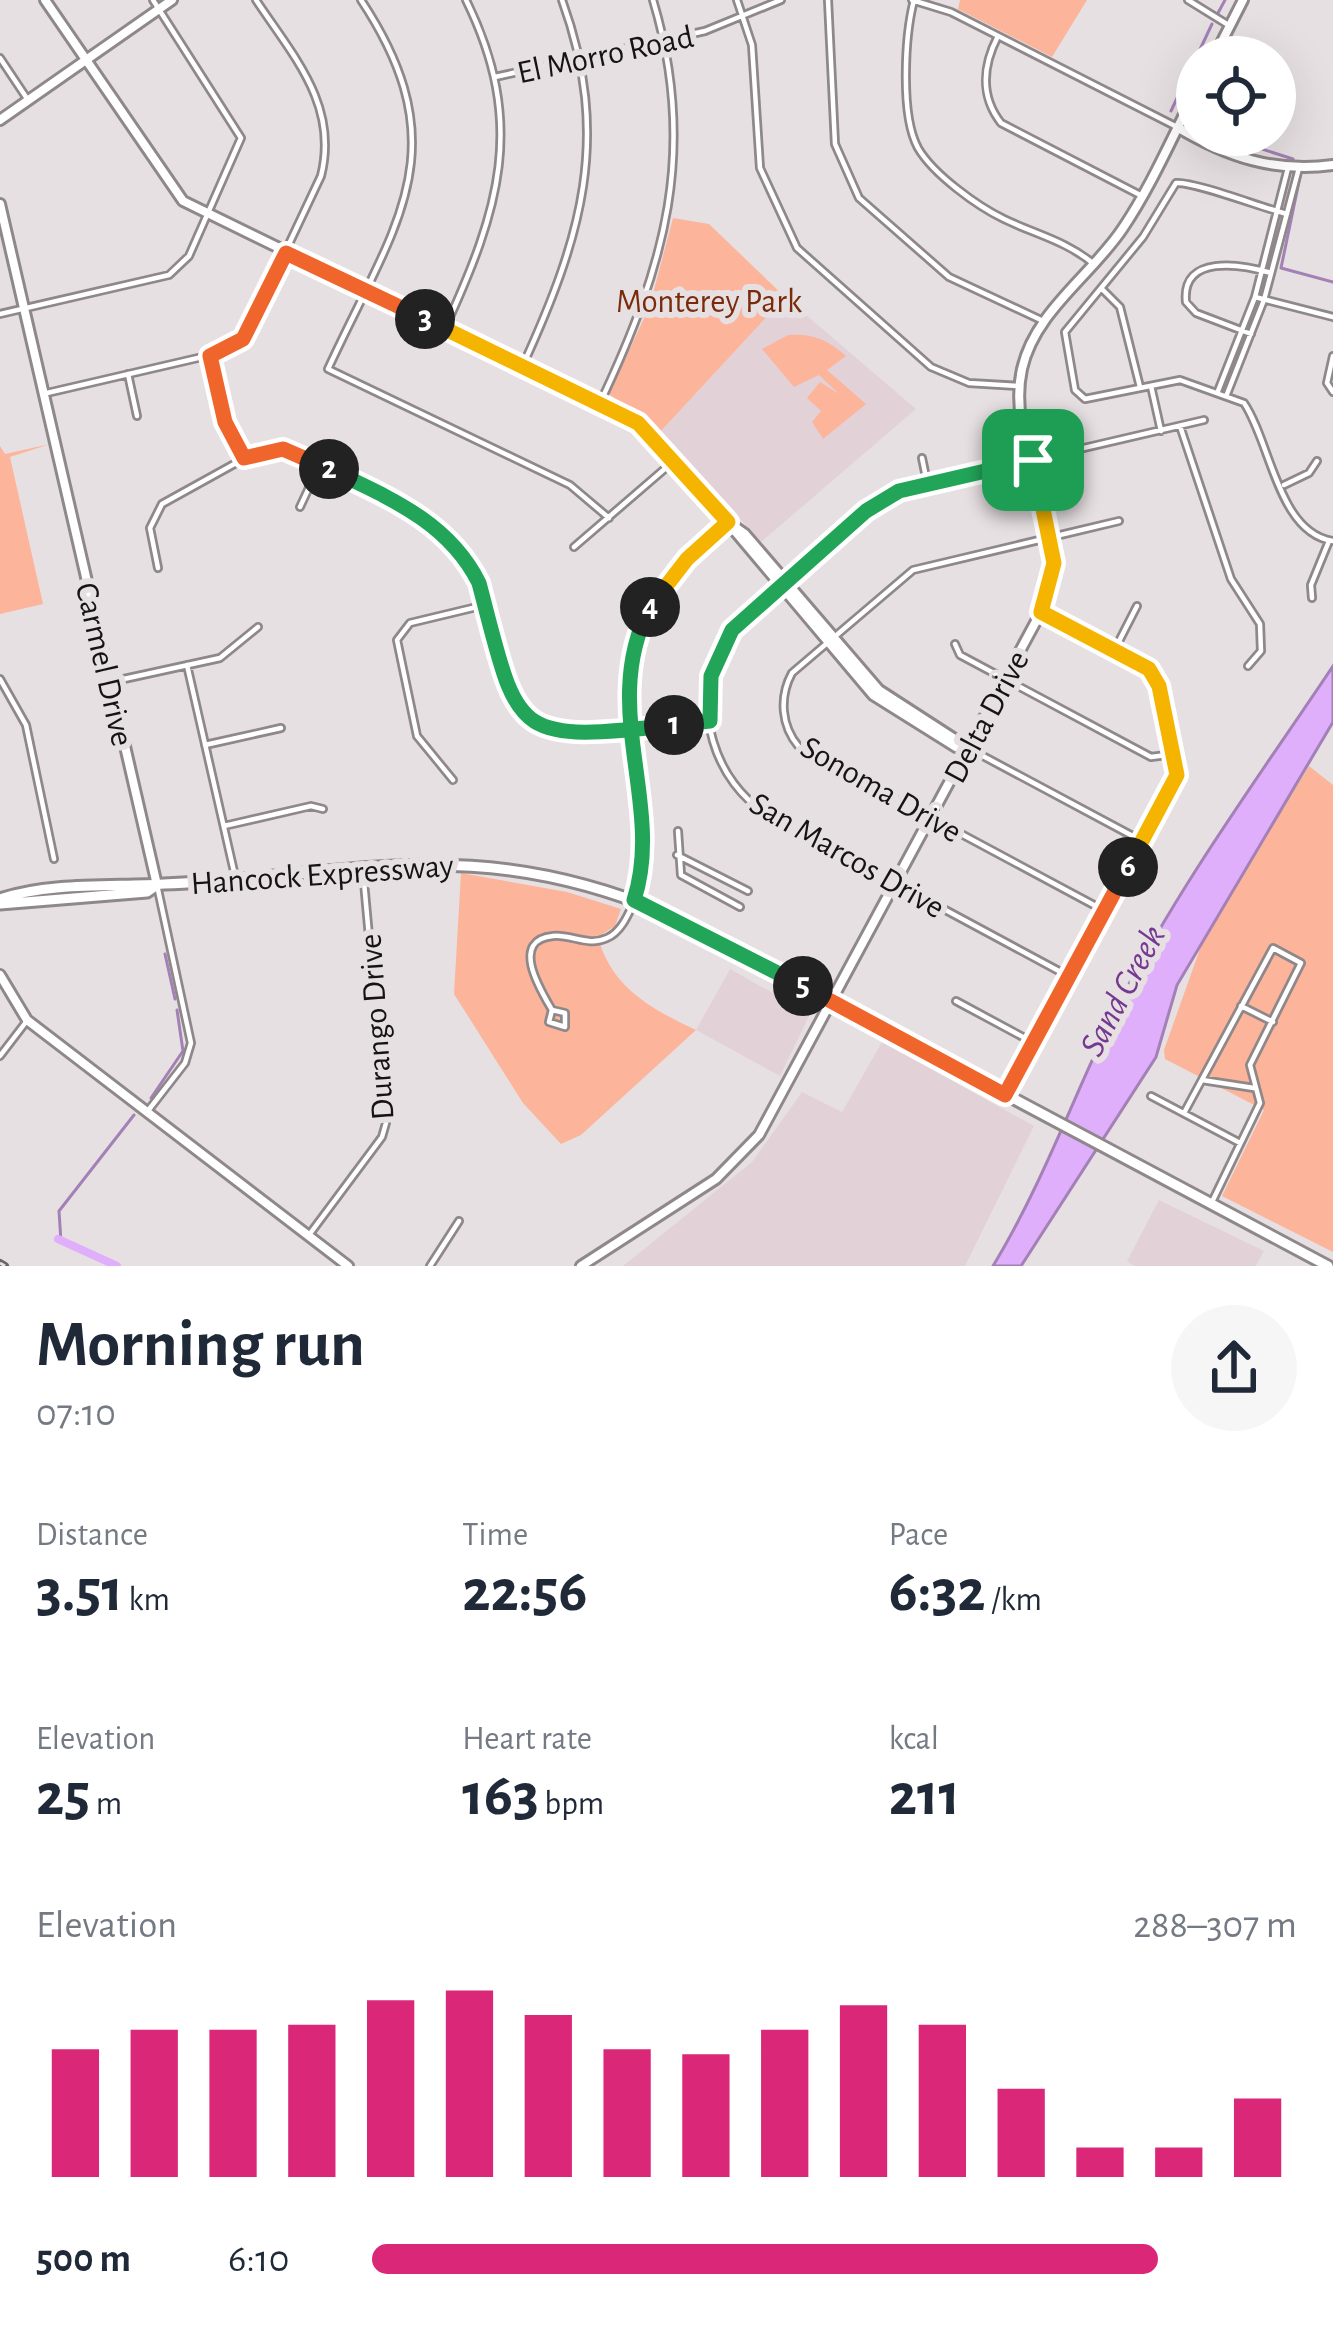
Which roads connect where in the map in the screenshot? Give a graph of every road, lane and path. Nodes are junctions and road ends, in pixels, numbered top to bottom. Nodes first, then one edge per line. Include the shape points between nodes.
1 (45, 0) edge
2 (172, 0) edge
3 (256, 0) edge
4 (361, 0) edge
5 (466, 0) edge
6 (562, 0) edge
7 (652, 0) edge
8 (737, 0) edge
9 (781, 0) edge
10 (828, 0) edge
11 (913, 0) edge
12 (1188, 0) edge
13 (1244, 0) edge
14 (156, 4) edge
15 (744, 16) junction
16 (1230, 26) junction
17 (998, 35) junction
18 (1225, 36) edge
19 (664, 40) junction
20 (0, 58) edge
21 (579, 58) junction
22 (85, 59) junction
23 (495, 77) junction
24 (26, 97) junction
25 (0, 120) edge
26 (1176, 126) edge
27 (1176, 129) edge
28 (1234, 156) edge
29 (1333, 165) edge
30 (1293, 168) junction
31 (1142, 196) junction
32 (770, 197) junction
33 (756, 202) dead end
34 (0, 204) edge
35 (1278, 211) junction
36 (1287, 214) junction
37 (207, 216) junction
38 (286, 253) junction
39 (1095, 265) junction
40 (1267, 272) junction
41 (1102, 289) junction
42 (364, 290) junction
43 (1255, 297) junction
44 (1264, 299) junction
45 (25, 309) junction
46 (0, 314) edge
47 (1333, 317) edge
48 (1044, 321) junction
49 (445, 328) junction
50 (1242, 331) junction
51 (1251, 334) junction
52 (210, 356) junction
53 (1333, 356) edge
54 (523, 365) junction
55 (128, 374) junction
56 (1020, 386) junction
57 (1150, 386) junction
58 (1140, 388) junction
59 (1218, 391) junction
60 (1333, 392) edge
61 (44, 393) junction
62 (1227, 394) junction
63 (601, 403) junction
64 (137, 416) dead end
65 (1204, 420) dead end
66 (1180, 426) junction
67 (1161, 430) junction
68 (244, 458) junction
69 (922, 458) dead end
70 (675, 460) junction
71 (1033, 460) junction
72 (1317, 461) dead end
73 (320, 464) junction
74 (928, 484) junction
75 (1282, 485) junction
76 (300, 507) dead end
77 (609, 518) junction
78 (1119, 521) dead end
79 (728, 522) junction
80 (1050, 537) junction
81 (1331, 541) edge
82 (574, 547) dead end
83 (158, 568) dead end
84 (783, 584) junction
85 (1312, 598) dead end
86 (484, 605) junction
87 (1137, 606) dead end
88 (1041, 612) junction
89 (258, 627) dead end
90 (831, 641) junction
91 (955, 644) dead end
92 (1114, 650) junction
93 (187, 665) junction
94 (1249, 666) dead end
95 (0, 679) edge
96 (1004, 679) junction
97 (110, 682) junction
98 (710, 721) junction
99 (281, 728) dead end
100 (629, 730) junction
101 (205, 746) junction
102 (968, 748) junction
103 (1174, 754) junction
104 (453, 780) dead end
105 (323, 809) dead end
106 (930, 818) junction
107 (224, 826) junction
108 (677, 831) dead end
109 (1142, 841) junction
110 (677, 855) junction
111 (53, 859) dead end
112 (362, 865) junction
113 (235, 878) junction
114 (894, 883) junction
115 (157, 885) junction
116 (748, 891) dead end
117 (634, 900) junction
118 (0, 902) edge
119 (740, 908) dead end
120 (1105, 911) junction
121 (0, 974) edge
122 (1070, 977) junction
123 (956, 1001) dead end
124 (831, 1002) junction
125 (1241, 1006) junction
126 (552, 1010) dead end
127 (27, 1020) junction
128 (1274, 1023) junction
129 (1034, 1043) junction
130 (0, 1055) edge
131 (1202, 1080) junction
132 (1254, 1088) junction
133 (1005, 1095) junction
134 (1151, 1096) dead end
135 (147, 1112) junction
136 (1184, 1113) junction
137 (1240, 1143) junction
138 (1211, 1204) junction
139 (459, 1221) dead end
140 (308, 1236) junction
141 (348, 1266) edge
142 (430, 1266) edge
143 (581, 1266) edge
144 (1328, 1266) edge

1 - 22 street
2 - 14 street
3 - 38 street via 315,91 326,131 321,176
4 - 42 street via 398,59 414,135 405,200
5 - 23 street
6 - 21 street
7 - 19 street
8 - 15 street
9 - 15 street, El Morro Road
10 - 48 street via 835,144 859,198 949,277
11 - 17 street
11 - 39 street via 907,43 918,148 982,206 1072,246
12 - 16 street
13 - 16 street
14 - 22 street
14 - 37 street via 241,139
15 - 19 street, El Morro Road
15 - 32 street via 757,152
16 - 18 street
17 - 26 street
17 - 31 street via 986,82 1001,123
19 - 21 street, El Morro Road
19 - 63 street via 675,134 669,214 643,310
20 - 24 street
21 - 23 street, El Morro Road
21 - 54 street via 588,143 581,214 564,275
22 - 24 street
22 - 37 street via 170,187
23 - 49 street via 499,189
24 - 25 street
27 - 31 street, Delta Drive
28 - 30 street
29 - 30 street
30 - 35 street
30 - 36 street
31 - 39 street, Delta Drive
32 - 33 street
32 - 56 street via 806,259 931,367 969,383
34 - 45 street, Carmel Drive
35 - 36 street
35 - 40 street
35 - 41 street via 1176,183
36 - 40 street
37 - 38 street
37 - 45 street via 185,263 169,275
38 - 42 street
38 - 52 street via 243,339
39 - 48 street, Delta Drive
40 - 43 street
40 - 44 street
40 - 50 street via 1214,266 1186,286 1196,313
41 - 58 street via 1120,307
41 - 58 street via 1065,332 1075,390 1093,399
42 - 49 street
42 - 77 street via 328,369 570,485
43 - 44 street
43 - 50 street
44 - 47 street
44 - 51 street
45 - 46 street
45 - 61 street, Carmel Drive
48 - 56 street, Delta Drive
49 - 54 street
50 - 51 street
50 - 59 street
51 - 62 street
52 - 55 street
52 - 68 street via 225,422
53 - 60 street
54 - 63 street
55 - 61 street
55 - 64 street
56 - 71 street, Delta Drive
57 - 58 street
57 - 59 street via 1180,380
57 - 67 street
59 - 62 street
61 - 97 street, Carmel Drive
62 - 75 street via 1248,408
63 - 70 street via 638,423
65 - 66 street, San Marcos Drive
66 - 67 street, San Marcos Drive
66 - 94 street via 1231,579 1260,624 1261,651
67 - 71 street, San Marcos Drive
68 - 73 street via 283,449
68 - 83 street via 155,510
69 - 74 street
70 - 77 street
70 - 79 street
71 - 74 street, San Marcos Drive
71 - 80 street, Delta Drive
72 - 75 street
73 - 76 street
73 - 86 street via 422,515 475,575
74 - 84 street, San Marcos Drive via 878,502
75 - 81 street via 1302,526
77 - 82 street
78 - 80 street, Sonoma Drive
79 - 84 street
79 - 100 street via 674,572 647,612 630,664
80 - 88 street, Delta Drive via 1052,577
80 - 90 street, Sonoma Drive via 913,570
81 - 85 street
84 - 90 street
84 - 98 street, San Marcos Drive via 721,647
86 - 100 street via 502,680 523,712 573,734
86 - 104 street via 410,623 397,640 417,736
87 - 92 street
88 - 92 street
88 - 96 street, Delta Drive
89 - 93 street via 230,653
90 - 102 street via 891,701
90 - 106 street, Sonoma Drive via 788,679 792,739
91 - 96 street via 960,655
92 - 103 street via 1155,675
93 - 97 street
93 - 101 street
95 - 111 street via 26,725
96 - 102 street, Delta Drive
96 - 103 street via 1150,757
97 - 115 street, Carmel Drive
98 - 100 street
98 - 114 street, San Marcos Drive via 722,767 754,807
99 - 101 street
100 - 117 street via 643,864
101 - 107 street
102 - 106 street, Delta Drive
102 - 109 street
103 - 109 street via 1177,775
105 - 107 street
106 - 114 street, Delta Drive
106 - 120 street, Sonoma Drive
107 - 113 street
108 - 110 street
109 - 120 street
110 - 116 street
110 - 119 street via 681,875
112 - 113 main road, Hancock Expressway
112 - 117 main road, Hancock Expressway via 493,865
112 - 140 street, Durango Drive via 386,1124
113 - 115 main road, Hancock Expressway
114 - 122 street, San Marcos Drive
114 - 124 street, Delta Drive
115 - 118 main road, Hancock Expressway
115 - 135 street, Carmel Drive via 190,1043 185,1063
117 - 124 main road, Hancock Expressway
117 - 126 street via 606,939 537,942 531,975
120 - 122 street
121 - 127 street
122 - 129 street
123 - 129 street
124 - 133 main road, Hancock Expressway
124 - 143 street, Delta Drive via 735,1164
125 - 128 street
125 - 128 street via 1273,948 1303,967
125 - 131 street
127 - 130 street
127 - 135 street
128 - 132 street via 1250,1066
129 - 133 street
131 - 132 street
131 - 136 street
132 - 137 street via 1260,1103
133 - 138 main road, Hancock Expressway
134 - 136 street
135 - 140 street
136 - 137 street
137 - 138 street
138 - 144 main road, Hancock Expressway
139 - 142 street
140 - 141 street

